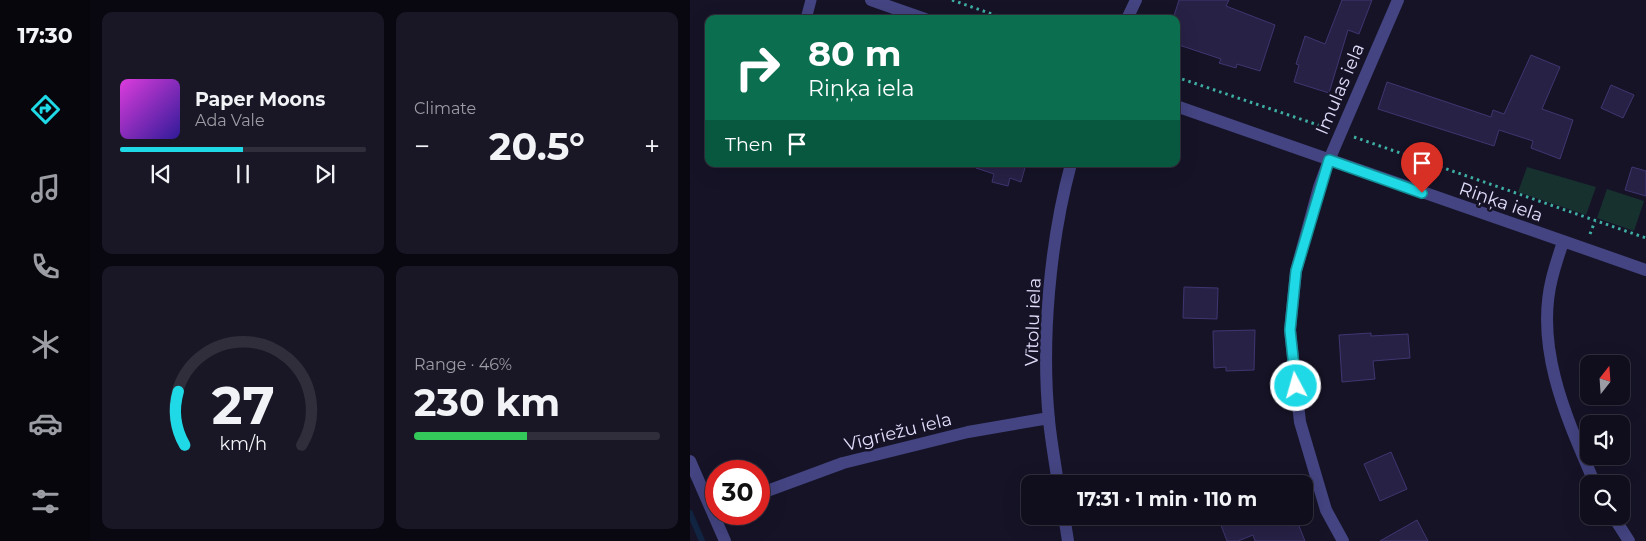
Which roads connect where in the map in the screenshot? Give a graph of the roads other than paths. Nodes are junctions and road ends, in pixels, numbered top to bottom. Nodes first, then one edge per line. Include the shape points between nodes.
1 (811, 0) edge
2 (1136, 0) edge
3 (1398, 0) edge
4 (878, 1) edge
5 (807, 15) edge
6 (915, 15) edge
7 (1129, 15) edge
8 (1180, 107) edge
9 (1329, 160) junction
10 (1070, 167) edge
11 (1563, 242) junction
12 (1646, 270) edge
13 (1049, 418) junction
14 (690, 462) edge
15 (1057, 475) edge
16 (1591, 475) edge
17 (770, 490) edge
18 (705, 491) edge
19 (720, 525) edge
20 (1065, 525) edge
21 (1619, 525) edge
22 (725, 541) edge
23 (1068, 541) edge
24 (1343, 541) edge
25 (1629, 541) edge

1 - 5 lane
2 - 7 street
3 - 9 street, Imulas iela
4 - 6 street
8 - 9 street, Riņķa iela
9 - 11 street, Riņķa iela
9 - 24 street, Imulas iela via 1296,271 1290,330 1300,422 1326,510
10 - 13 street, Vītolu iela via 1053,256 1047,330
11 - 12 street, Riņķa iela
11 - 16 street via 1551,280 1547,322 1553,371 1572,431
13 - 15 street, Vītolu iela
13 - 17 street, Vīgriežu iela via 968,432 843,463
14 - 18 street
19 - 22 street
20 - 23 street
21 - 25 street

